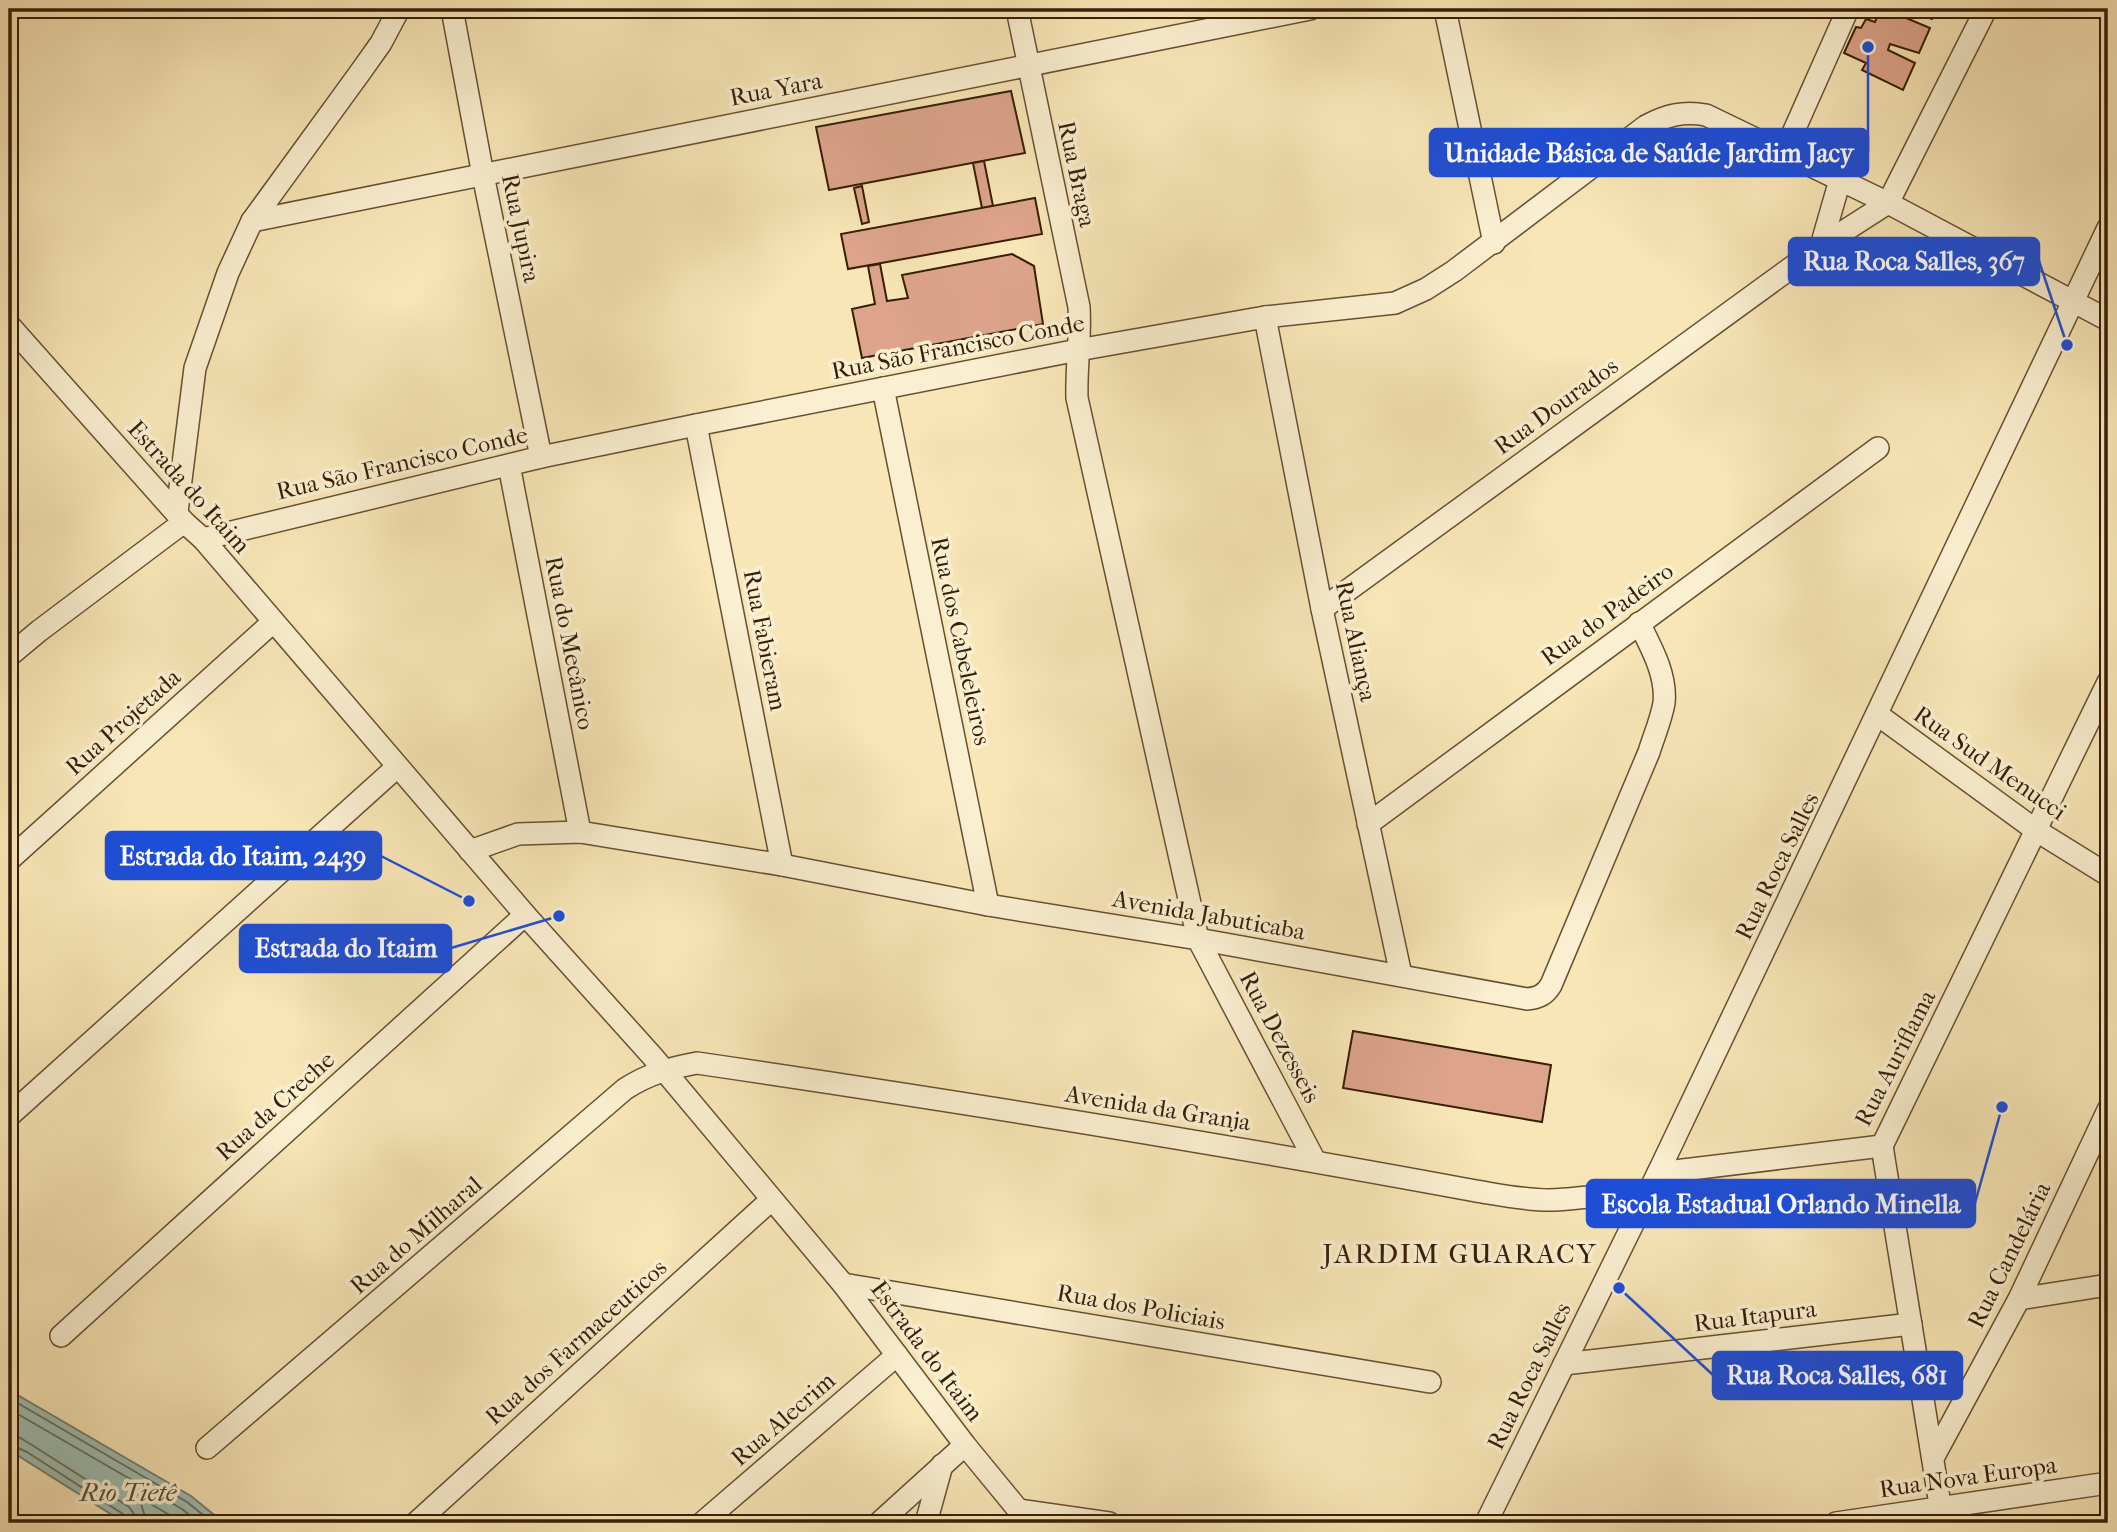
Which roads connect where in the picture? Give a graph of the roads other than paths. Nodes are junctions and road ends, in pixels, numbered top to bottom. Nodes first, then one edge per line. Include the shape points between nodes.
1 (399, 9) edge
2 (452, 9) edge
3 (1017, 9) edge
4 (1310, 9) edge
5 (1445, 9) edge
6 (1848, 9) edge
7 (1986, 9) edge
8 (1027, 65) junction
9 (1784, 153) junction
10 (483, 175) junction
11 (1840, 180) junction
12 (1888, 203) junction
13 (252, 221) junction
14 (2108, 228) edge
15 (1494, 243) junction
16 (1821, 246) junction
17 (2072, 300) junction
18 (1265, 317) junction
19 (2108, 320) edge
20 (9, 326) edge
21 (1078, 350) junction
22 (883, 388) junction
23 (696, 425) junction
24 (1878, 448) dead end
25 (541, 457) junction
26 (509, 464) junction
27 (180, 517) junction
28 (203, 539) junction
29 (1322, 609) junction
30 (273, 622) junction
31 (1639, 623) junction
32 (9, 656) edge
33 (2108, 682) edge
34 (1878, 715) junction
35 (397, 767) junction
36 (1368, 824) junction
37 (2037, 831) junction
38 (580, 832) junction
39 (470, 851) junction
40 (9, 860) edge
41 (782, 865) junction
42 (2108, 875) edge
43 (988, 905) junction
44 (525, 915) junction
45 (1198, 939) junction
46 (1401, 975) junction
47 (664, 1070) junction
48 (2108, 1110) edge
49 (9, 1116) edge
50 (1882, 1146) junction
51 (1315, 1161) junction
52 (1658, 1173) junction
53 (771, 1200) junction
54 (1643, 1203) junction
55 (843, 1284) junction
56 (2108, 1285) edge
57 (2019, 1299) junction
58 (1911, 1324) junction
59 (61, 1336) dead end
60 (897, 1355) junction
61 (1564, 1364) junction
62 (1430, 1382) dead end
63 (965, 1445) junction
64 (207, 1448) dead end
65 (1933, 1458) junction
66 (942, 1465) junction
67 (2108, 1483) edge
68 (1942, 1515) edge
69 (1023, 1517) edge
70 (416, 1523) edge
71 (702, 1523) edge
72 (879, 1523) edge
73 (926, 1523) edge
74 (1109, 1523) edge
75 (1486, 1523) edge
76 (1836, 1523) edge

1 - 13 street via 381,43
2 - 10 street, Rua Jupira
3 - 8 street, Rua Braga
4 - 8 street, Rua Yara
5 - 15 street
6 - 9 street
7 - 12 street
8 - 10 street, Rua Yara
8 - 21 street, Rua Braga via 1079,307
9 - 11 street
9 - 15 street, Rua São Francisco Conde via 1706,115 1675,113 1646,126
10 - 13 street, Rua Yara
10 - 25 street, Rua Jupira
11 - 12 street
11 - 16 street
12 - 16 street, Rua Dourados
12 - 17 street
13 - 27 street via 195,368
14 - 17 street, Rua Roca Salles
15 - 18 street, Rua São Francisco Conde via 1426,289 1395,303
16 - 29 street, Rua Dourados
17 - 19 street
17 - 34 street, Rua Roca Salles
18 - 21 street, Rua São Francisco Conde
18 - 29 street, Rua Aliança
20 - 27 street, Estrada do Itaim
21 - 22 street, Rua São Francisco Conde
21 - 45 street via 1077,398
22 - 23 street, Rua São Francisco Conde
22 - 43 street, Rua dos Cabeleleiros
23 - 25 street, Rua São Francisco Conde
23 - 41 street, Rua Fabieram
24 - 31 street, Rua do Padeiro
25 - 26 street, Rua São Francisco Conde
26 - 28 street, Rua São Francisco Conde
26 - 38 street, Rua do Mecânico
27 - 28 street, Estrada do Itaim
27 - 32 street
28 - 30 street, Estrada do Itaim
29 - 36 street, Rua Aliança
30 - 35 street, Estrada do Itaim
30 - 40 street, Rua Projetada
31 - 36 street, Rua do Padeiro
31 - 46 street, Avenida Jabuticaba via 1663,680 1662,711 1548,991 1527,999
33 - 37 street, Rua Auriflama
34 - 37 street, Rua Sud Menucci
34 - 52 street, Rua Roca Salles
35 - 39 street, Estrada do Itaim
35 - 49 street
36 - 46 street, Rua Aliança
37 - 42 street, Rua Sud Menucci
37 - 50 street, Rua Auriflama
38 - 39 street, Avenida Jabuticaba via 519,834
38 - 41 street, Avenida Jabuticaba
39 - 44 street, Estrada do Itaim
41 - 43 street, Avenida Jabuticaba
43 - 45 street, Avenida Jabuticaba
44 - 47 street, Estrada do Itaim
44 - 59 street, Rua da Creche
45 - 46 street, Avenida Jabuticaba
45 - 51 street, Rua Dezesseis
47 - 51 street, Avenida da Granja via 697,1063
47 - 53 street, Estrada do Itaim
47 - 64 street, Rua do Milharal via 625,1089
48 - 57 street, Rua Candelária
50 - 52 street, Rua Auriflama
50 - 58 street
51 - 54 street, Avenida da Granja via 1514,1198 1553,1200 1610,1194
52 - 54 street, Rua Roca Salles
53 - 55 street, Estrada do Itaim
53 - 70 street, Rua dos Farmaceuticos
54 - 61 street, Rua Roca Salles
55 - 60 street, Estrada do Itaim
55 - 62 street, Rua dos Policiais
56 - 57 street
57 - 65 street, Rua Candelária
58 - 61 street, Rua Itapura
58 - 65 street
60 - 63 street, Estrada do Itaim
60 - 71 street, Rua Alecrim
61 - 75 street, Rua Roca Salles
63 - 66 street
63 - 69 street, Estrada do Itaim
65 - 68 street
66 - 72 street
66 - 73 street
67 - 68 street, Rua Nova Europa
68 - 76 street, Rua Nova Europa
69 - 74 street

